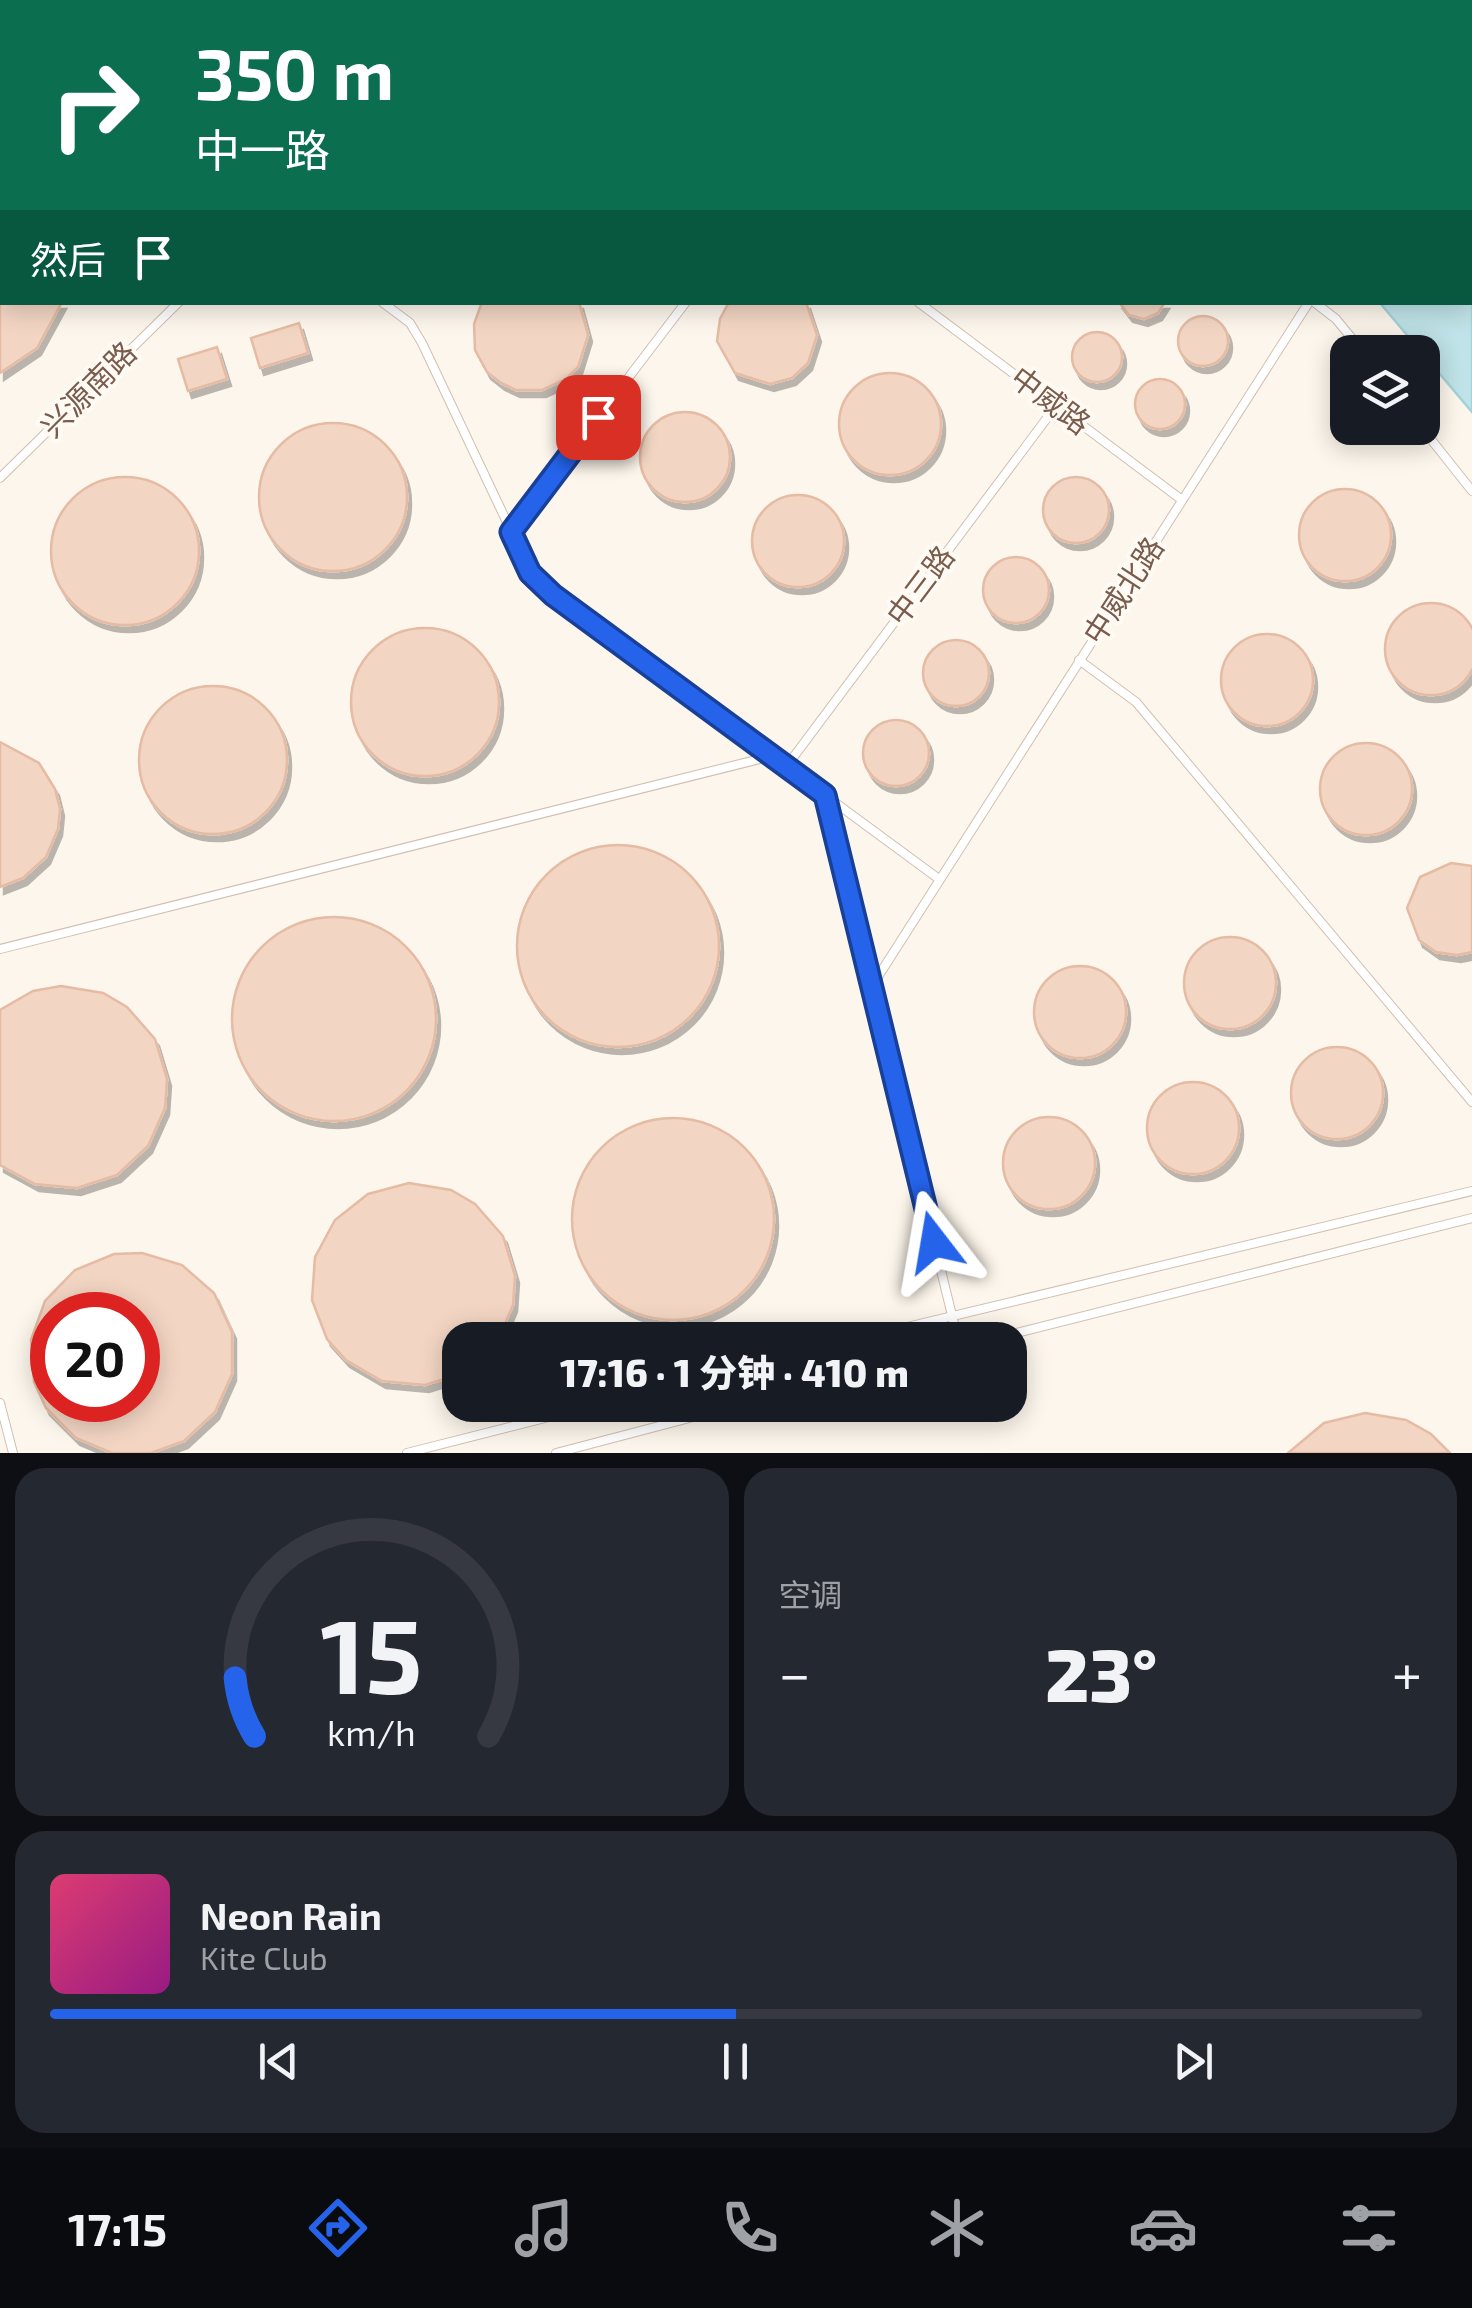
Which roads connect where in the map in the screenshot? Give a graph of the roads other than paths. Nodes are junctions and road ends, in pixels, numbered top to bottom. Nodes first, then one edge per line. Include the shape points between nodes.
1 (176, 305) edge
2 (385, 305) edge
3 (684, 305) edge
4 (922, 305) edge
5 (1309, 305) edge
6 (1315, 305) edge
7 (1349, 335) edge
8 (1056, 406) junction
9 (1435, 445) edge
10 (0, 478) edge
11 (1472, 492) edge
12 (1182, 500) junction
13 (511, 532) junction
14 (1079, 660) junction
15 (772, 756) junction
16 (786, 766) junction
17 (825, 795) junction
18 (939, 878) junction
19 (0, 949) edge
20 (872, 986) junction
21 (1472, 1102) edge
22 (1472, 1192) edge
23 (1472, 1218) edge
24 (952, 1315) junction
25 (924, 1322) edge
26 (954, 1322) edge
27 (1027, 1330) edge
28 (0, 1403) edge
29 (529, 1422) edge
30 (675, 1422) edge
31 (13, 1453) edge
32 (407, 1453) edge
33 (556, 1453) edge

1 - 10 lane, 兴源南路
2 - 13 lane via 416,333
3 - 13 lane
4 - 8 lane, 中威路
5 - 12 lane, 中威北路
6 - 7 lane
8 - 12 lane, 中威路
8 - 16 lane, 中三路
9 - 11 lane
12 - 14 lane, 中威北路
13 - 15 lane via 530,573 553,595
14 - 18 lane, 中威北路
14 - 21 lane via 1136,702
15 - 16 lane
15 - 19 lane
16 - 17 lane
17 - 18 lane
17 - 20 lane
18 - 20 lane, 中威北路
20 - 24 lane
22 - 24 lane
23 - 27 lane
24 - 25 lane
24 - 26 lane
28 - 31 lane
29 - 32 lane
30 - 33 lane

